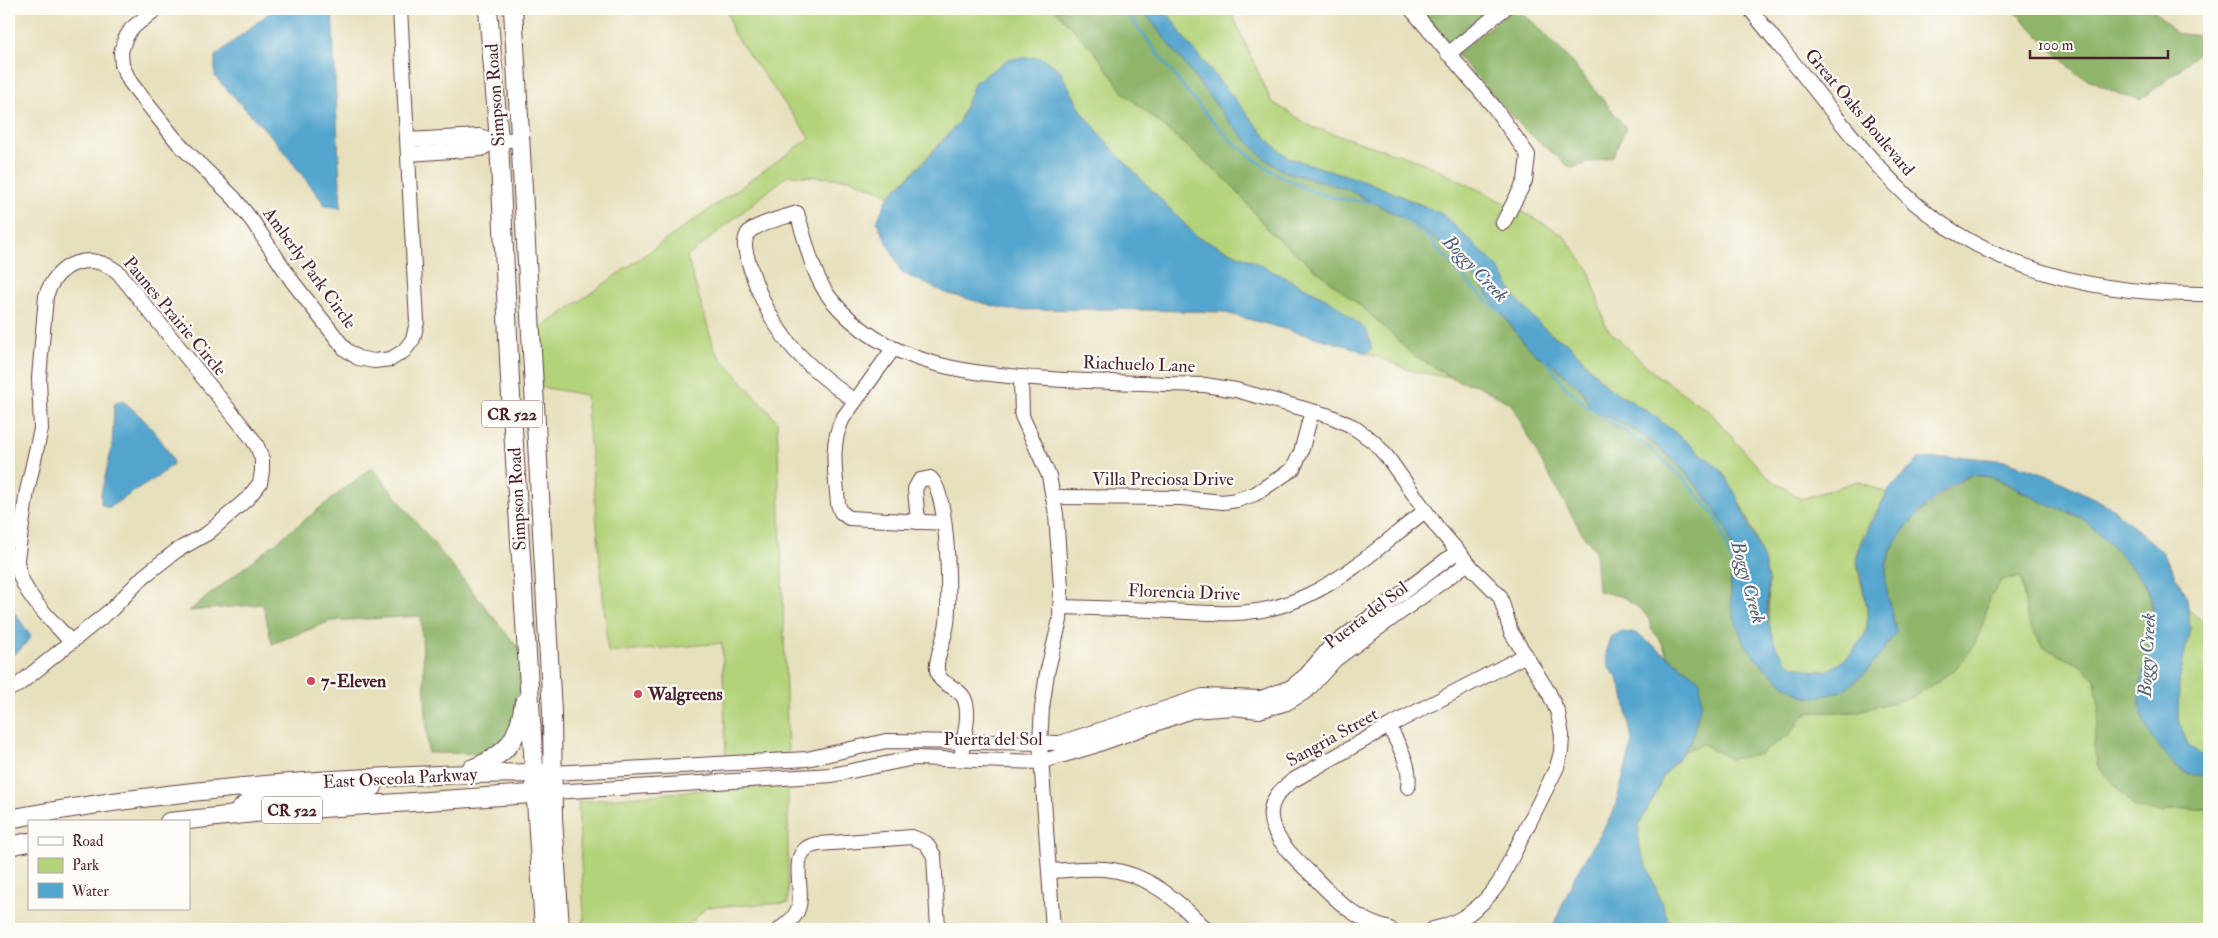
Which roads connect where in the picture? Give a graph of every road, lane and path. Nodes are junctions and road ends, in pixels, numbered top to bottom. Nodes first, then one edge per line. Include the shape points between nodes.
1 (156, 9) edge
2 (400, 9) edge
3 (488, 9) edge
4 (513, 9) edge
5 (1411, 9) edge
6 (1504, 9) edge
7 (1750, 9) edge
8 (1448, 54) junction
9 (520, 139) junction
10 (497, 141) junction
11 (408, 147) junction
12 (1503, 223) dead end
13 (2209, 294) edge
14 (508, 319) junction
15 (893, 349) junction
16 (1021, 377) junction
17 (855, 401) junction
18 (534, 403) junction
19 (1312, 411) junction
20 (1053, 497) junction
21 (1425, 511) junction
22 (918, 522) junction
23 (944, 523) junction
24 (1458, 552) junction
25 (1468, 563) junction
26 (1060, 607) junction
27 (71, 642) junction
28 (1526, 655) junction
29 (528, 678) junction
30 (9, 689) edge
31 (1388, 726) junction
32 (963, 742) junction
33 (1040, 743) junction
34 (838, 753) junction
35 (961, 759) junction
36 (1040, 762) junction
37 (534, 773) junction
38 (553, 773) junction
39 (842, 773) junction
40 (452, 774) junction
41 (404, 776) junction
42 (231, 787) junction
43 (1408, 787) dead end
44 (553, 792) junction
45 (535, 793) junction
46 (236, 814) junction
47 (9, 818) edge
48 (199, 818) junction
49 (184, 820) edge
50 (28, 842) edge
51 (9, 846) edge
52 (1050, 871) junction
53 (544, 929) edge
54 (560, 929) edge
55 (780, 929) edge
56 (938, 929) edge
57 (1053, 929) edge
58 (1206, 929) edge
59 (1390, 929) edge
60 (1433, 929) edge

1 - 11 street, Amberly Park Circle via 131,29 125,39 122,65 130,82 179,144 234,198 292,281 345,349 358,358 374,361 391,359 404,351 413,339 417,322
2 - 11 street, Amberly Park Circle
3 - 10 main road, Simpson Road / CR 522
4 - 9 main road, Simpson Road / CR 522
5 - 8 street
6 - 8 street
7 - 13 street, Great Oaks Boulevard via 1873,161 1918,204 1960,234 2005,258 2082,284 2124,290
8 - 12 street via 1494,107 1528,155 1525,181
9 - 10 street
9 - 18 main road, Simpson Road / CR 522
10 - 11 street via 481,149
10 - 14 main road, Simpson Road / CR 522
14 - 18 main road via 515,380 522,396
14 - 29 main road, Simpson Road / CR 522
15 - 16 street, Riachuelo Lane via 956,369 992,376
15 - 17 street
15 - 17 street, Riachuelo Lane via 872,338 829,296 817,274 797,213 749,232 745,249 759,294 780,333 823,378
16 - 19 street, Riachuelo Lane via 1205,385
16 - 20 street via 1022,416 1049,476
17 - 22 street via 836,431 834,444 841,512 849,518
18 - 38 main road, Simpson Road / CR 522
19 - 20 street, Villa Preciosa Drive via 1293,469 1255,494 1237,500
19 - 21 street, Riachuelo Lane via 1352,426 1374,442
20 - 26 street
21 - 24 street, Riachuelo Lane
21 - 26 street, Florencia Drive via 1334,581 1307,596 1278,606 1250,613 1215,615
22 - 23 street
22 - 23 street via 915,489 920,480 930,478 937,487
23 - 32 street via 950,594 937,674 963,695 966,720
24 - 25 street, Riachuelo Lane
24 - 33 street, Puerta del Sol via 1329,648 1306,675 1290,687 1260,698 1204,696 1060,743
25 - 28 street, Riachuelo Lane via 1500,596 1509,626
25 - 36 street, Puerta del Sol via 1336,659 1307,691 1287,703 1259,711 1233,708 1192,711
26 - 33 street via 1060,620 1047,673
27 - 27 street, Paunes Prairie Circle via 112,609 144,576 176,551 208,533 248,498 260,483 262,471 258,446 118,272 107,264 84,261 68,266 50,284 46,296 39,378 41,429 27,491 17,559 17,570 27,590
27 - 30 street, Paunes Prairie Circle
28 - 31 street, Sangria Street
28 - 60 street via 1558,713 1562,736 1560,760 1494,890 1478,908 1464,917
29 - 37 main road, Simpson Road
29 - 40 main road, CR 522 via 521,720 506,750 492,761
31 - 43 street via 1408,766
31 - 59 street, Sangria Street via 1286,785 1275,800 1271,819 1274,833 1283,846 1342,905 1367,922
32 - 33 street, Puerta del Sol
32 - 34 street, Puerta del Sol via 886,741
32 - 35 street
33 - 36 street
34 - 38 street, Puerta del Sol via 808,759
34 - 39 street
35 - 36 street, Puerta del Sol
35 - 39 street, Puerta del Sol via 914,758
36 - 52 street
37 - 38 main road, East Osceola Parkway
37 - 40 main road, East Osceola Parkway
37 - 45 main road, Simpson Road
38 - 44 main road, Simpson Road / CR 522
39 - 44 street, Puerta del Sol
40 - 41 main road, East Osceola Parkway / CR 522
41 - 42 main road, East Osceola Parkway / CR 522
41 - 46 main road via 361,791 253,799
42 - 47 main road, East Osceola Parkway / CR 522
42 - 48 main road via 228,798
44 - 45 main road, East Osceola Parkway / CR 522
44 - 54 main road, Simpson Road
45 - 46 main road, East Osceola Parkway / CR 522
45 - 53 main road, Simpson Road
46 - 48 main road, East Osceola Parkway / CR 522
48 - 49 main road, East Osceola Parkway / CR 522
50 - 51 main road
52 - 57 street
52 - 58 street via 1105,869 1134,875 1159,887 1179,902
55 - 56 street via 799,908 798,862 806,848 819,844 912,837 926,843 934,856

